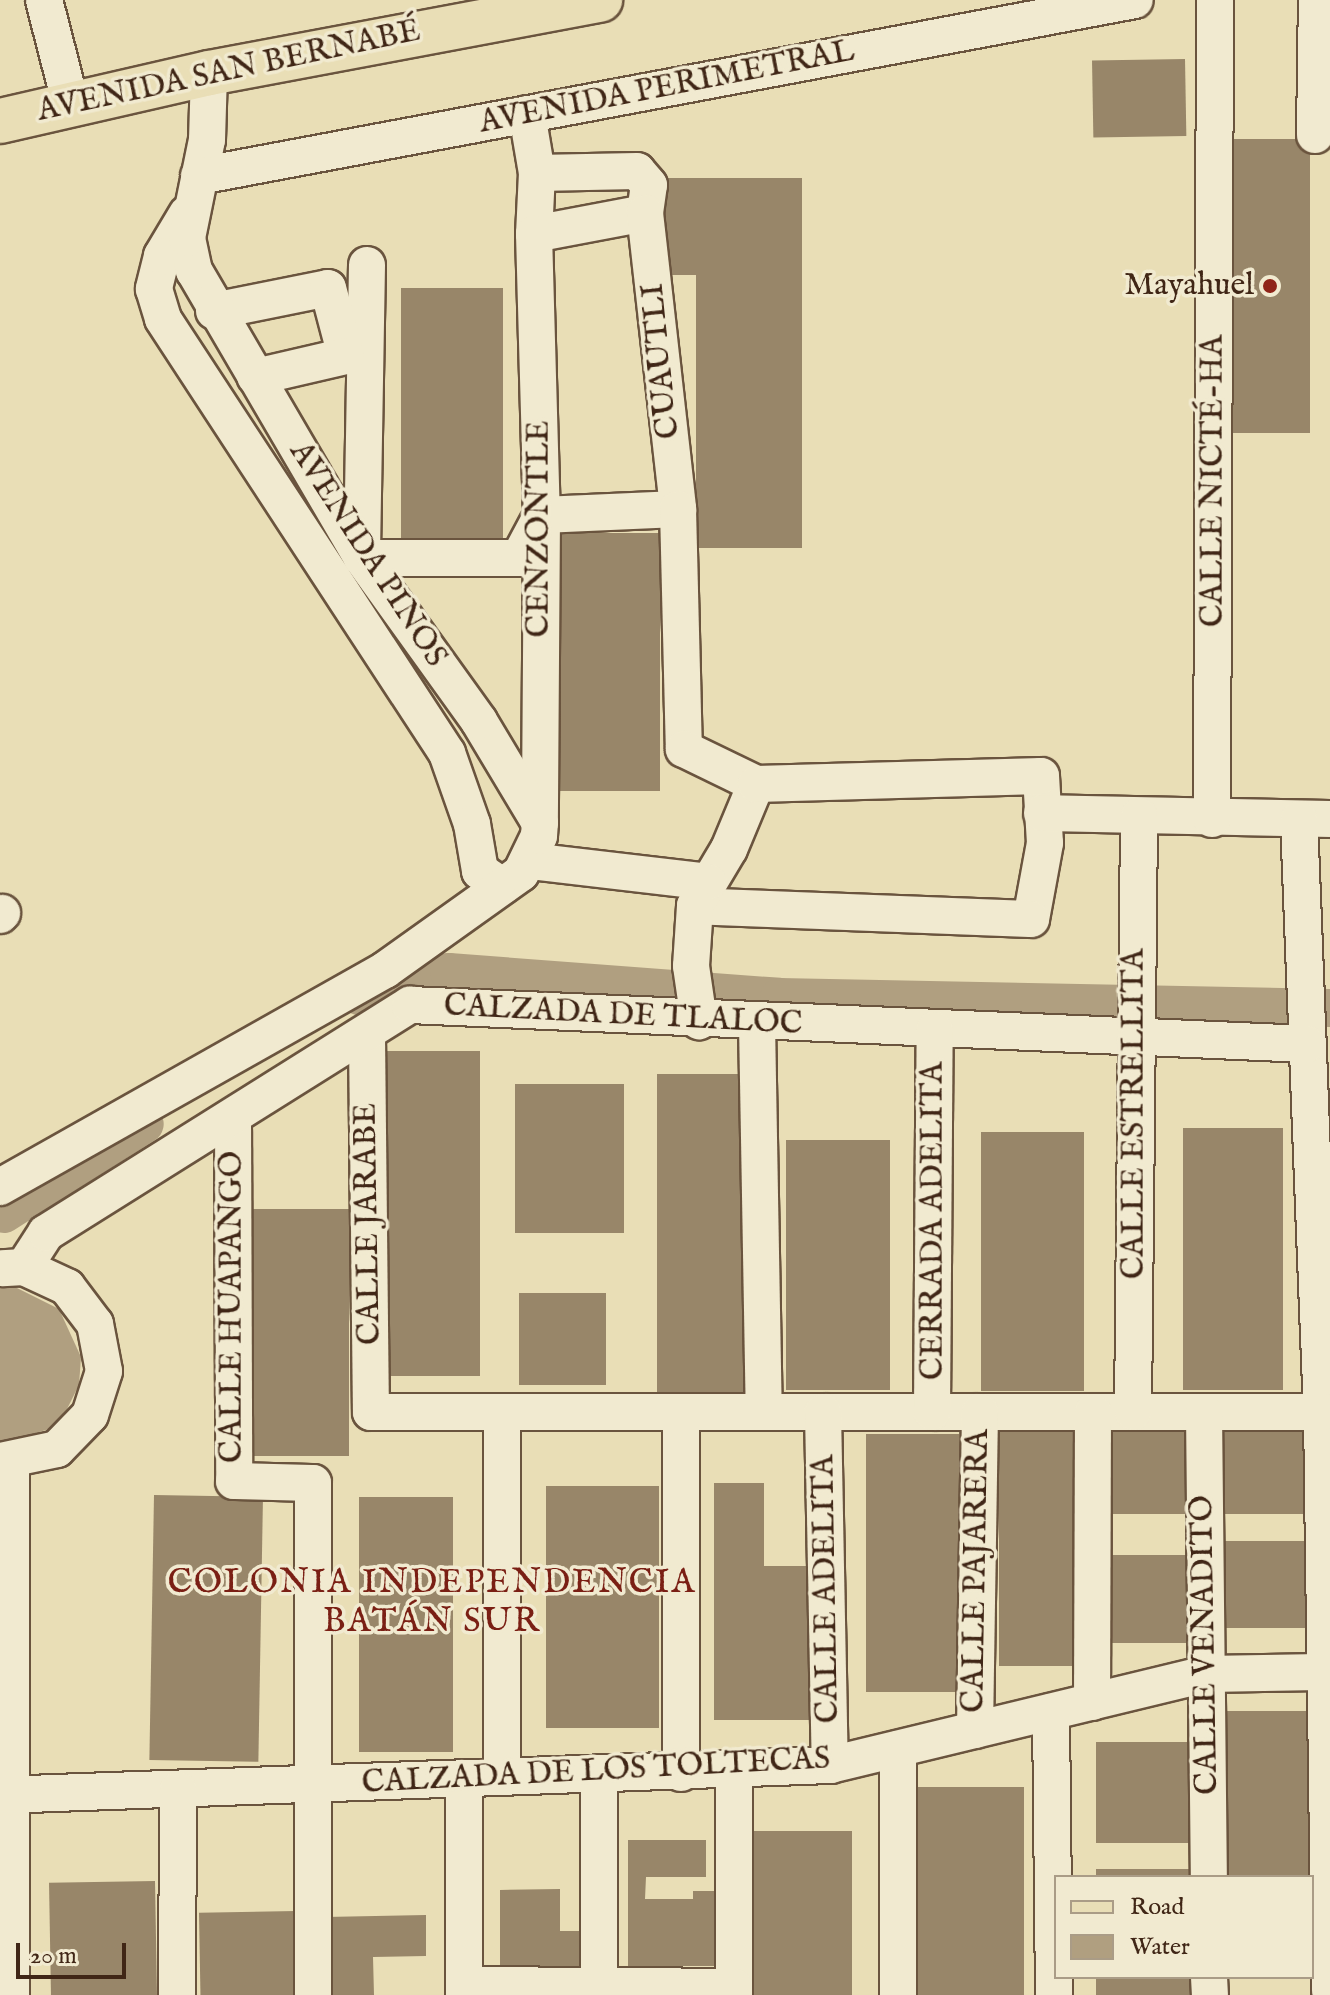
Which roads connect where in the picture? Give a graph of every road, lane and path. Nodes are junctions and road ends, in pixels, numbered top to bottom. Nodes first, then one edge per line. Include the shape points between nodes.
1 (44, 0) edge
2 (600, 0) edge
3 (1135, 0) edge
4 (1215, 0) edge
5 (1317, 0) edge
6 (458, 12) edge
7 (209, 73) junction
8 (71, 105) junction
9 (527, 114) junction
10 (0, 121) edge
11 (1315, 135) dead end
12 (537, 173) junction
13 (195, 193) junction
14 (645, 213) junction
15 (534, 234) junction
16 (367, 265) dead end
17 (214, 311) junction
18 (255, 377) junction
19 (678, 509) junction
20 (542, 515) junction
21 (362, 558) junction
22 (756, 784) junction
23 (1042, 813) junction
24 (1139, 816) junction
25 (1212, 819) junction
26 (1314, 819) edge
27 (540, 823) junction
28 (530, 861) junction
29 (502, 886) junction
30 (702, 894) junction
31 (700, 1017) junction
32 (757, 1023) junction
33 (935, 1030) junction
34 (367, 1036) junction
35 (1134, 1038) junction
36 (1307, 1044) junction
37 (233, 1119) junction
38 (0, 1187) edge
39 (12, 1268) edge
40 (502, 1412) junction
41 (681, 1412) junction
42 (764, 1412) junction
43 (823, 1412) junction
44 (932, 1412) junction
45 (980, 1412) junction
46 (1093, 1412) junction
47 (1133, 1412) junction
48 (1204, 1412) junction
49 (1322, 1412) junction
50 (6, 1462) edge
51 (1327, 1672) junction
52 (1207, 1674) junction
53 (1092, 1702) junction
54 (1051, 1712) junction
55 (975, 1730) junction
56 (898, 1749) junction
57 (830, 1765) junction
58 (734, 1771) junction
59 (681, 1773) junction
60 (599, 1775) junction
61 (502, 1777) junction
62 (464, 1778) junction
63 (313, 1785) junction
64 (178, 1790) junction
65 (6, 1795) edge
66 (1209, 1875) edge
67 (599, 1985) junction
68 (464, 1990) edge
69 (1330, 1990) edge
70 (734, 1991) edge
71 (11, 1995) edge
72 (177, 1995) edge
73 (313, 1995) edge
74 (898, 1995) edge
75 (1054, 1995) edge

1 - 8 street
2 - 6 main road, AVENIDA SAN BERNABÉ
3 - 9 street, AVENIDA PERIMETRAL
4 - 25 street, CALLE NICTÉ-HA
5 - 11 street
6 - 7 main road, AVENIDA SAN BERNABÉ
7 - 8 main road, AVENIDA SAN BERNABÉ
7 - 13 street, AVENIDA PINOS
8 - 10 main road, AVENIDA SAN BERNABÉ
9 - 12 street, CENZONTLE
9 - 13 street, AVENIDA PERIMETRAL
12 - 14 street, CUAUTLI via 637,171 649,185
12 - 15 street, CENZONTLE
13 - 17 street, AVENIDA PINOS via 188,254
13 - 29 street, AVENIDA PINOS via 162,256 154,289 163,319 447,753 472,824 480,871
14 - 15 street
14 - 19 street, CUAUTLI
15 - 20 street, CENZONTLE
16 - 21 street
17 - 18 street, AVENIDA PINOS
17 - 18 street via 328,288 346,356
18 - 21 street, AVENIDA PINOS
19 - 20 street
19 - 22 street, CUAUTLI via 684,749
20 - 21 street via 519,558
20 - 27 street, CENZONTLE
21 - 27 street, AVENIDA PINOS via 479,721
22 - 23 street via 1041,776
22 - 30 street
23 - 24 street
23 - 30 street via 1045,843 1031,919
24 - 25 street
24 - 35 street, CALLE ESTRELLITA
25 - 26 street
26 - 36 street
27 - 28 street
28 - 29 street
28 - 30 street
29 - 38 street via 385,970
30 - 31 street via 691,966
31 - 32 street, CALZADA DE TLALOC
31 - 34 street, CALZADA DE TLALOC via 410,1005
32 - 33 street, CALZADA DE TLALOC
32 - 42 street
33 - 35 street, CALZADA DE TLALOC
33 - 44 street, CERRADA ADELITA
34 - 37 street, CALZADA DE TLALOC
34 - 40 street, CALLE JARABE via 371,1412
35 - 36 street, CALZADA DE TLALOC
35 - 47 street, CALLE ESTRELLITA
36 - 49 street
37 - 39 street, CALZADA DE TLALOC via 46,1233
37 - 63 street, CALLE HUAPANGO via 234,1481 313,1483
39 - 50 street, CALZADA DE TLALOC via 67,1287 95,1324 104,1371 90,1415 57,1449
40 - 41 street
40 - 61 street
41 - 42 street
41 - 59 street
42 - 43 street
43 - 44 street
43 - 57 street, CALLE ADELITA
44 - 45 street
45 - 46 street
45 - 55 street, CALLE PAJARERA
46 - 47 street
46 - 53 street
47 - 48 street
48 - 49 street
48 - 52 street, CALLE VENADITO
49 - 51 street
50 - 65 street
51 - 52 street, CALZADA DE LOS TOLTECAS
51 - 69 street
52 - 53 street, CALZADA DE LOS TOLTECAS
52 - 66 street, CALLE VENADITO
53 - 54 street, CALZADA DE LOS TOLTECAS
54 - 55 street, CALZADA DE LOS TOLTECAS
54 - 75 street
55 - 56 street, CALZADA DE LOS TOLTECAS
56 - 57 street, CALZADA DE LOS TOLTECAS
56 - 74 street
57 - 58 street, CALZADA DE LOS TOLTECAS
58 - 59 street, CALZADA DE LOS TOLTECAS
58 - 70 street
59 - 60 street, CALZADA DE LOS TOLTECAS
60 - 61 street, CALZADA DE LOS TOLTECAS
60 - 67 street
61 - 62 street, CALZADA DE LOS TOLTECAS
62 - 63 street, CALZADA DE LOS TOLTECAS
62 - 68 street
63 - 64 street, CALZADA DE LOS TOLTECAS
63 - 73 street, CALLE HUAPANGO
64 - 65 street, CALZADA DE LOS TOLTECAS
64 - 72 street
65 - 71 street
67 - 68 street
67 - 70 street

